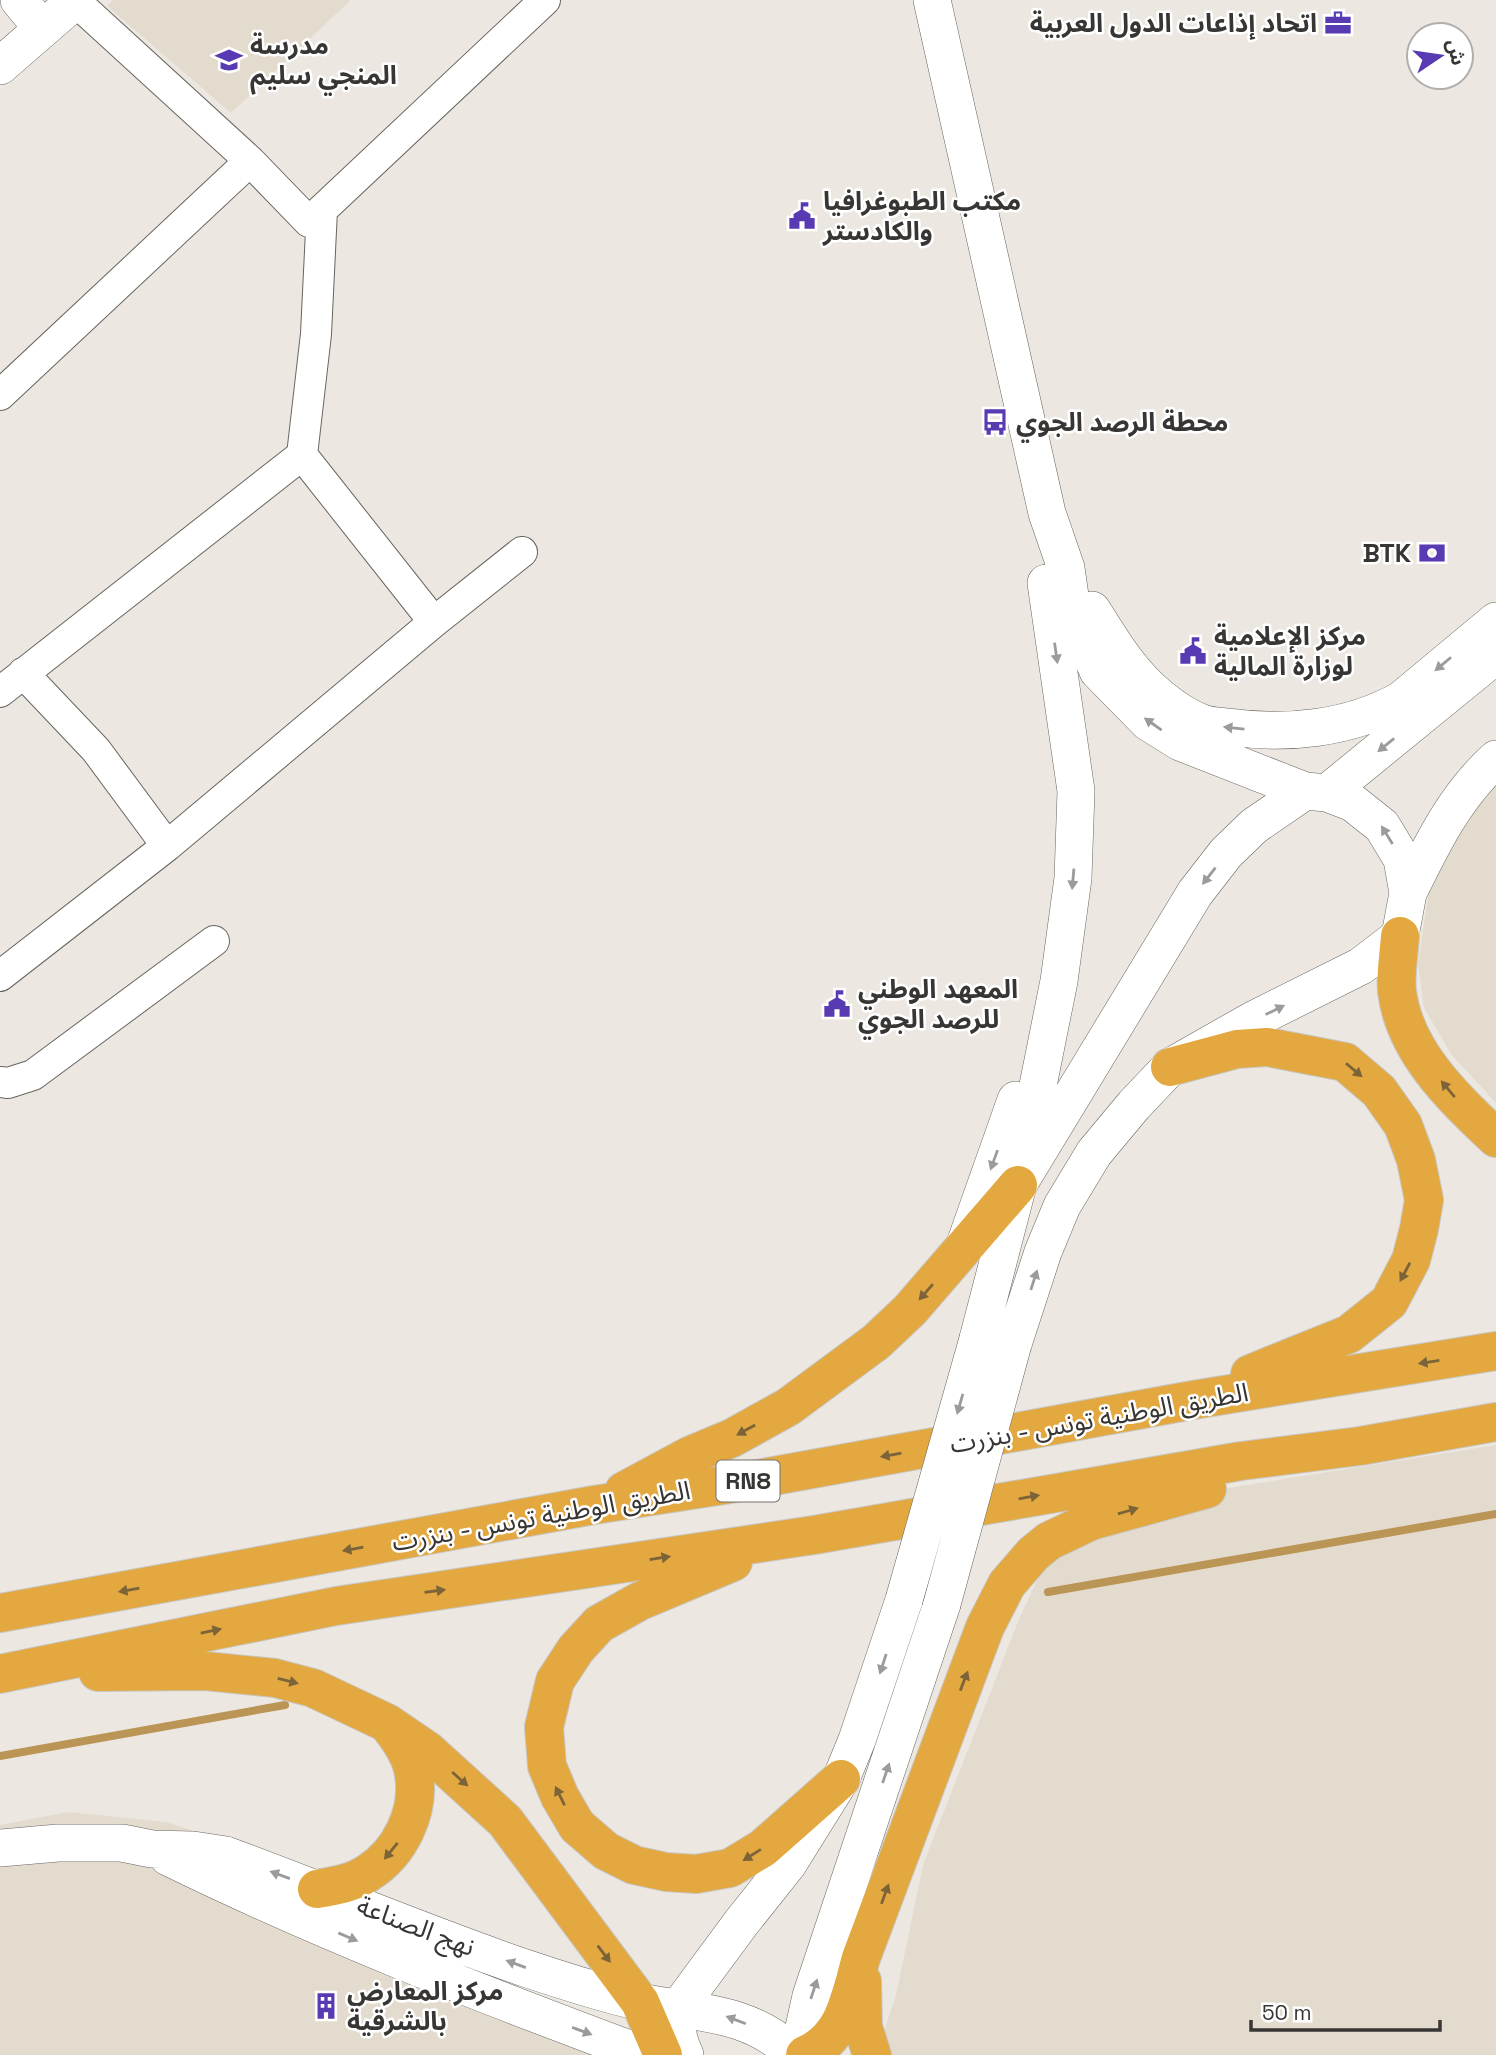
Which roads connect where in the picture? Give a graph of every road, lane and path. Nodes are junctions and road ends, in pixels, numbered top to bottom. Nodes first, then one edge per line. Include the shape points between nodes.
1 (19, 0) edge
2 (76, 0) edge
3 (545, 0) edge
4 (932, 0) edge
5 (42, 27) junction
6 (0, 66) edge
7 (250, 161) junction
8 (322, 210) junction
9 (0, 395) edge
10 (302, 454) junction
11 (1047, 513) junction
12 (522, 552) dead end
13 (1066, 568) junction
14 (1496, 621) edge
15 (434, 622) junction
16 (1496, 655) edge
17 (23, 673) junction
18 (0, 692) edge
19 (1496, 730) edge
20 (1496, 759) edge
21 (1316, 792) junction
22 (1434, 841) junction
23 (167, 846) junction
24 (1408, 894) junction
25 (1400, 936) junction
26 (214, 941) dead end
27 (0, 976) edge
28 (1059, 981) junction
29 (1170, 1067) junction
30 (0, 1082) edge
31 (1496, 1138) edge
32 (1018, 1185) junction
33 (963, 1248) junction
34 (996, 1341) junction
35 (1496, 1351) edge
36 (1193, 1400) junction
37 (1496, 1422) edge
38 (1360, 1446) junction
39 (594, 1505) junction
40 (814, 1535) junction
41 (0, 1613) edge
42 (0, 1675) edge
43 (387, 1723) junction
44 (841, 1779) junction
45 (0, 1848) edge
46 (152, 1849) junction
47 (317, 1889) junction
48 (861, 1958) junction
49 (640, 2002) junction
50 (679, 2007) junction
51 (645, 2055) edge
52 (663, 2055) edge
53 (685, 2055) edge
54 (796, 2055) edge
55 (805, 2055) edge
56 (872, 2055) edge

1 - 5 street
2 - 5 street
2 - 7 street
3 - 8 street
4 - 11 street
5 - 6 street
7 - 8 street via 309,222
7 - 9 street
8 - 10 street via 316,334
10 - 15 street
10 - 17 street
11 - 13 street
11 -> 28 street via 1042,556 1076,791 1073,878
12 - 15 street
14 -> 13 street via 1387,708 1310,728 1271,731 1204,724 1161,699 1121,658
21 -> 13 street via 1180,741 1148,722 1098,671 1072,610
15 - 23 street
16 -> 21 street
17 - 18 street
17 - 23 street via 96,750
19 - 22 street via 1467,755 1448,782
20 - 22 street via 1453,808
24 -> 21 street via 1402,859 1382,826 1353,803
21 -> 32 street via 1254,826 1195,893
22 - 24 street
23 - 27 street
24 - 25 street
29 -> 25 street via 1361,966
31 -> 25 highway via 1427,1065 1404,1023 1396,989
26 - 30 street via 33,1075
28 - 32 street
28 -> 33 street
34 -> 29 street via 1062,1206 1094,1153
29 -> 36 highway via 1267,1046 1345,1062 1379,1090 1403,1125 1424,1200 1411,1260 1389,1302 1349,1334
32 - 33 highway
32 - 34 street
33 -> 39 highway via 876,1342 788,1407
34 -> 44 street, bridge
54 -> 34 street, bridge via 811,1996 942,1604
35 -> 36 highway, الطريق الوطنية تونس - بنزرت / RN8
36 -> 39 highway, الطريق الوطنية تونس - بنزرت / RN8
37 - 38 highway, الطريق الوطنية تونس - بنزرت / RN8
40 -> 38 highway, الطريق الوطنية تونس - بنزرت / RN8 via 1241,1461
48 -> 38 highway via 985,1627 1007,1584 1033,1554 1091,1521
39 -> 41 highway, الطريق الوطنية تونس - بنزرت / RN8
42 -> 40 highway, الطريق الوطنية تونس - بنزرت / RN8 via 336,1606
44 -> 40 highway via 763,1848 730,1868 696,1874 634,1865 606,1852 577,1826 547,1766 544,1727 555,1681 599,1624 689,1579
42 -> 43 highway via 205,1671 275,1678 313,1688
43 -> 47 highway via 405,1747 414,1774 415,1800 407,1829 391,1854 369,1873
43 -> 49 highway via 429,1751 505,1821
44 - 50 street via 788,1864
45 - 46 street, نهج الصناعة via 122,1843
47 -> 46 street, نهج الصناعة via 226,1855
46 -> 51 street, نهج الصناعة via 228,1887 498,2000
49 -> 47 street, نهج الصناعة via 517,1965
48 - 55 highway via 838,2029
48 - 56 highway via 863,2027
49 - 50 street, نهج الصناعة
49 - 52 highway
50 - 53 street via 677,2033
54 -> 50 street, نهج الصناعة via 733,2019

